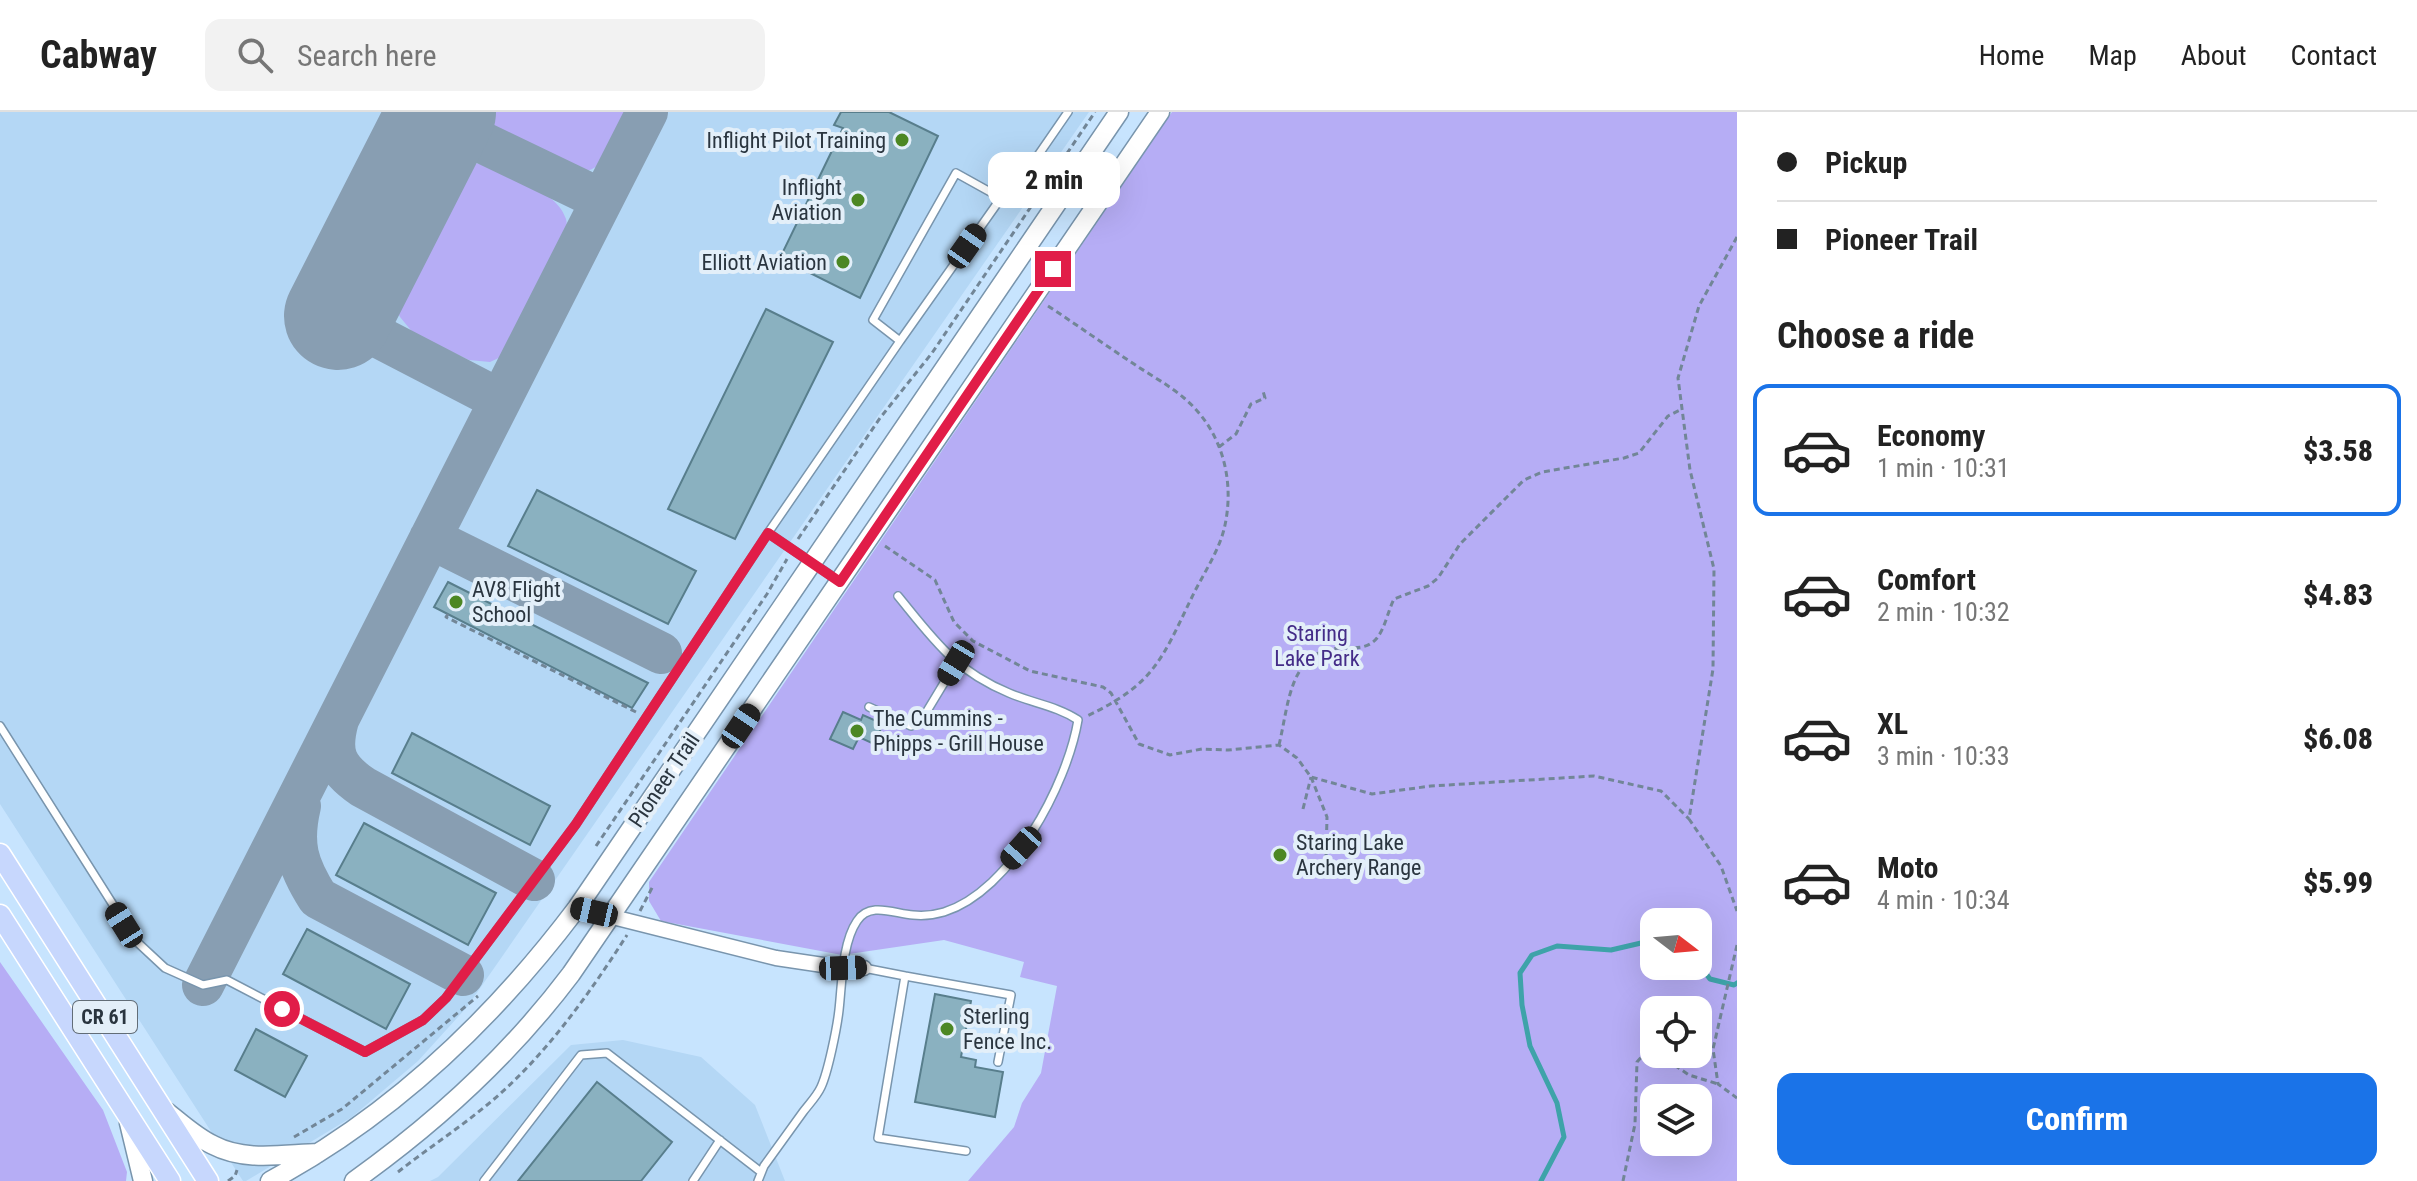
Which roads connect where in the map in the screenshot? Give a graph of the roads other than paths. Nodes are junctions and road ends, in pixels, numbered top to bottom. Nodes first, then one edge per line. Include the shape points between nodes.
1 (1068, 112) edge
2 (1119, 112) edge
3 (1160, 112) edge
4 (1001, 198) junction
5 (900, 341) junction
6 (768, 533) junction
7 (812, 564) junction
8 (840, 582) junction
9 (898, 596) dead end
10 (956, 663) junction
11 (869, 707) dead end
12 (0, 726) edge
13 (0, 854) edge
14 (577, 908) junction
15 (0, 915) edge
16 (612, 916) junction
17 (843, 968) junction
18 (864, 968) joint
19 (905, 976) junction
20 (998, 1062) dead end
21 (167, 1112) junction
22 (128, 1117) junction
23 (720, 1140) junction
24 (966, 1151) dead end
25 (321, 1152) junction
26 (761, 1172) junction
27 (692, 1180) edge
28 (143, 1181) edge
29 (170, 1181) edge
30 (208, 1181) edge
31 (270, 1181) edge
32 (354, 1181) edge
33 (484, 1181) edge
34 (758, 1181) edge

1 - 4 lane via 1010,196
2 - 7 main road, Pioneer Trail
3 - 8 main road, Pioneer Trail
4 - 5 lane
4 - 5 lane via 956,173 873,320
5 - 6 lane
6 - 7 lane
6 - 12 lane via 576,824 446,998 423,1020 365,1052 227,980 203,985 150,956 124,925
7 - 8 lane
7 - 14 main road, Pioneer Trail
8 - 16 main road, Pioneer Trail
9 - 10 lane
10 - 11 lane via 921,721 911,726
10 - 17 lane via 1009,693 1062,709 1078,720 1066,769 1021,848 973,897 944,912 867,912 857,919
13 - 21 main road, CR 61
14 - 16 street
14 - 25 main road, Pioneer Trail via 509,993 466,1036
15 - 22 main road, CR 61
16 - 17 street via 776,958
16 - 32 main road, Pioneer Trail via 537,1019 468,1091
17 - 18 street
17 - 26 lane via 839,1014 821,1087
18 - 19 lane
19 - 20 lane via 1011,995
19 - 24 lane via 878,1138
21 - 25 main road via 211,1145 243,1155
21 - 30 main road, CR 61
22 - 28 main road
22 - 29 main road, CR 61
23 - 26 lane
23 - 27 lane
23 - 33 lane via 607,1053 581,1055
25 - 31 main road, Pioneer Trail
26 - 34 lane

